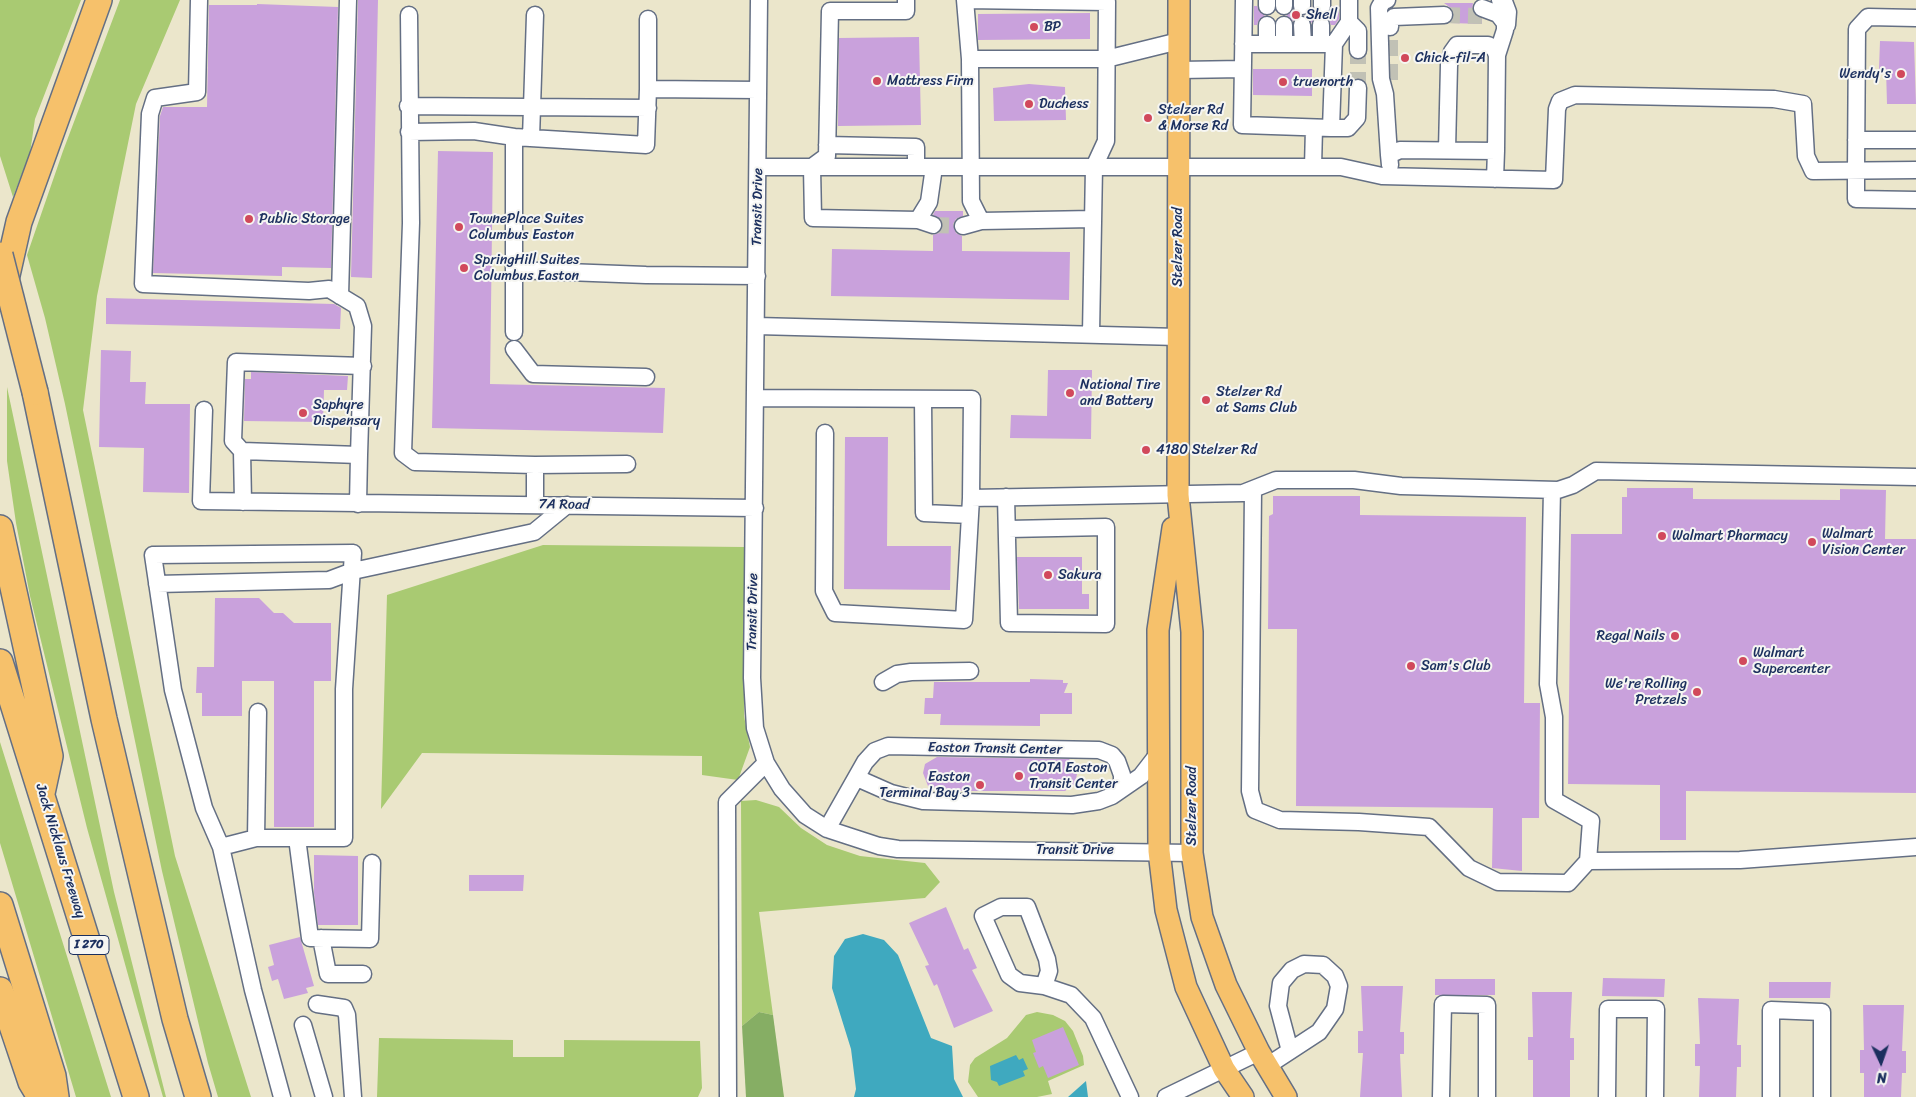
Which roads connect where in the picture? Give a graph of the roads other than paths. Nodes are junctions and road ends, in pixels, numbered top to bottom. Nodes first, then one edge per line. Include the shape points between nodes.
1 (99, 0) edge
2 (199, 0) edge
3 (348, 0) edge
4 (759, 0) edge
5 (965, 0) edge
6 (1179, 0) edge
7 (1244, 0) edge
8 (1349, 0) edge
9 (1387, 0) edge
10 (1500, 0) edge
11 (906, 5) edge
12 (1444, 11) tunnel mouth
13 (1482, 12) dead end
14 (409, 15) dead end
15 (535, 15) dead end
16 (1916, 18) edge
17 (648, 19) dead end
18 (1349, 22) junction
19 (1392, 22) dead end
20 (1267, 25) dead end
21 (1284, 25) dead end
22 (1302, 25) dead end
23 (1321, 25) dead end
24 (1179, 41) junction
25 (1501, 43) junction
26 (1244, 44) junction
27 (1276, 44) junction
28 (1303, 44) junction
29 (1328, 44) junction
30 (1358, 50) tunnel mouth
31 (970, 59) junction
32 (1106, 59) junction
33 (1243, 69) junction
34 (1179, 70) junction
35 (1358, 88) tunnel mouth
36 (648, 89) junction
37 (758, 90) junction
38 (408, 106) junction
39 (532, 107) junction
40 (648, 108) junction
41 (1314, 128) junction
42 (1331, 128) junction
43 (409, 132) junction
44 (514, 138) junction
45 (532, 138) junction
46 (1856, 140) junction
47 (1916, 140) edge
48 (827, 145) junction
49 (1447, 150) junction
50 (1496, 151) junction
51 (1389, 155) junction
52 (758, 167) junction
53 (812, 167) junction
54 (916, 167) junction
55 (934, 167) junction
56 (1094, 167) junction
57 (1313, 167) junction
58 (970, 168) junction
59 (1178, 168) junction
60 (1856, 170) junction
61 (1916, 170) edge
62 (1391, 176) junction
63 (1495, 179) junction
64 (1916, 200) edge
65 (1093, 219) junction
66 (981, 221) junction
67 (962, 226) tunnel mouth
68 (0, 255) edge
69 (514, 270) junction
70 (757, 276) junction
71 (340, 296) junction
72 (0, 305) edge
73 (756, 326) junction
74 (514, 332) dead end
75 (1092, 334) junction
76 (1178, 337) junction
77 (514, 349) dead end
78 (363, 366) junction
79 (646, 377) dead end
80 (756, 398) junction
81 (923, 399) junction
82 (204, 410) dead end
83 (825, 433) dead end
84 (242, 451) junction
85 (359, 455) junction
86 (627, 464) dead end
87 (535, 465) junction
88 (1916, 477) edge
89 (1552, 490) junction
90 (1252, 491) junction
91 (1178, 495) junction
92 (1006, 497) junction
93 (971, 498) junction
94 (243, 502) junction
95 (365, 504) junction
96 (535, 504) junction
97 (567, 505) junction
98 (755, 508) junction
99 (970, 515) junction
100 (0, 528) edge
101 (1008, 529) junction
102 (353, 571) junction
103 (157, 584) junction
104 (0, 662) edge
105 (970, 671) dead end
106 (883, 682) dead end
107 (258, 712) dead end
108 (1158, 754) junction
109 (766, 763) junction
110 (857, 778) junction
111 (1122, 788) junction
112 (42, 793) junction
113 (827, 829) junction
114 (256, 838) junction
115 (297, 838) junction
116 (221, 847) junction
117 (1916, 847) edge
118 (1159, 851) junction
119 (1192, 853) junction
120 (1588, 861) junction
121 (372, 863) dead end
122 (0, 905) edge
123 (321, 938) junction
124 (363, 974) dead end
125 (1044, 986) junction
126 (0, 990) edge
127 (317, 1004) dead end
128 (303, 1025) dead end
129 (1290, 1051) junction
130 (1263, 1059) junction
131 (1224, 1069) junction
132 (40, 1097) edge
133 (56, 1097) edge
134 (136, 1097) edge
135 (198, 1097) edge
136 (282, 1097) edge
137 (324, 1097) edge
138 (353, 1097) edge
139 (728, 1097) edge
140 (1130, 1097) edge
141 (1166, 1097) edge
142 (1243, 1097) edge
143 (1286, 1097) edge
144 (1441, 1097) edge
145 (1487, 1097) edge
146 (1608, 1097) edge
147 (1655, 1097) edge
148 (1771, 1097) edge
149 (1822, 1097) edge

1 - 72 highway via 19,222
2 - 71 street via 197,92 155,98 150,114 143,284 310,291 329,289
3 - 71 street
4 - 37 street, Transit Drive
5 - 31 street
5 - 32 street via 1107,2
6 - 24 main road, Stelzer Road
7 - 26 street
8 - 18 street
9 - 51 street via 1379,8 1381,79 1387,87
10 - 25 street via 1508,12
11 - 48 street via 830,11
12 - 19 street via 1401,7
13 - 25 street via 1491,21
14 - 38 street
15 - 39 street
16 - 46 street via 1868,17 1858,28
17 - 36 street
18 - 29 street
18 - 30 street via 1358,31
20 - 27 street
21 - 27 street
22 - 28 street
23 - 29 street
24 - 32 street
24 - 34 main road, Stelzer Road
25 - 49 street via 1494,48 1458,45 1452,52
25 - 50 street
26 - 27 street
26 - 33 street
27 - 28 street
28 - 29 street
29 - 42 street
31 - 32 street
31 - 58 street
32 - 56 street via 1106,142
33 - 34 street
33 - 41 street via 1242,125
34 - 59 main road, Stelzer Road
35 - 42 street via 1358,118 1348,128
36 - 37 street
36 - 40 street
37 - 52 street, Transit Drive
38 - 39 street
38 - 43 street
39 - 40 street
39 - 45 street
40 - 45 street via 646,145
41 - 42 street
41 - 57 street
43 - 44 street via 474,131
43 - 87 street via 411,223 403,453 415,462
44 - 45 street
44 - 69 street
46 - 47 street
46 - 60 street
48 - 53 street via 827,156
48 - 54 street via 916,147
49 - 50 street
49 - 51 street via 1400,150
50 - 63 street
51 - 62 street
52 - 53 street
52 - 70 street, Transit Drive
53 - 54 street
53 - 55 street via 813,218 925,222
54 - 55 street
55 - 58 street
56 - 58 street
56 - 59 street
56 - 65 street
57 - 59 street
57 - 62 street via 1342,167
58 - 66 street via 971,201
59 - 76 main road, Stelzer Road
60 - 61 street
60 - 63 street via 1813,171 1806,156 1803,104 1774,99 1575,95 1560,100 1557,109 1554,180
60 - 64 street via 1856,199
62 - 63 street
65 - 66 street
65 - 75 street
66 - 67 street
68 - 135 highway, bridge via 35,392 104,719 175,1018
69 - 70 street
69 - 74 street
70 - 73 street, Transit Drive
71 - 78 street via 356,306 363,326
73 - 75 street
73 - 80 street, Transit Drive
75 - 76 street
76 - 91 main road, Stelzer Road
77 - 79 street via 533,374
78 - 84 street via 236,362 233,441
78 - 85 street
80 - 81 street
80 - 98 street, Transit Drive
81 - 93 street via 972,399
81 - 99 street via 924,513
82 - 94 street, 7A Road via 201,501
83 - 99 street via 824,591 835,613 964,620
84 - 85 street
84 - 94 street
85 - 95 street
86 - 87 street
87 - 96 street
88 - 89 street via 1596,471 1573,485
89 - 90 street via 1401,486 1354,480 1276,480
89 - 120 street via 1548,684 1554,717 1554,800 1591,821
90 - 91 street
90 - 120 street via 1250,791 1255,810 1280,820 1430,827 1469,868 1498,882 1568,883
91 - 92 street
91 - 108 main road, Stelzer Road via 1158,630
91 - 119 main road, Stelzer Road via 1192,632
92 - 93 street
92 - 101 street
93 - 99 street
94 - 95 street, 7A Road
95 - 96 street, 7A Road
96 - 97 street, 7A Road
97 - 98 street, 7A Road
97 - 102 street via 534,532
98 - 109 street, Transit Drive via 752,678 756,728
100 - 112 highway via 50,756
101 - 101 street via 1009,623 1106,624 1106,527
102 - 103 street via 329,580
102 - 103 street via 353,553 153,555
102 - 115 street via 344,689 344,838
103 - 116 street via 173,690 204,808
104 - 112 highway, Jack Nicklaus Freeway / I 270
105 - 106 street via 911,672 897,674
107 - 114 street
108 - 111 street via 1150,768
108 - 118 main road, Stelzer Road
109 - 113 street, Transit Drive via 782,789 805,815
109 - 139 street via 728,802
110 - 111 street via 891,793 923,801 1072,805 1099,801
110 - 111 street, Easton Transit Center via 875,751 888,746 1099,750 1112,755 1117,761
110 - 113 street, Easton Transit Center
112 - 134 highway, Jack Nicklaus Freeway / I 270
113 - 118 street, Transit Drive via 898,849
114 - 115 street
114 - 116 street
115 - 123 street via 310,938
116 - 136 street via 253,990
117 - 120 street via 1740,860
118 - 119 street, Transit Drive
118 - 131 main road, Stelzer Road via 1166,910 1186,987
119 - 130 main road, Stelzer Road via 1202,917 1226,985
121 - 123 street via 370,939
122 - 133 highway via 53,1076
123 - 124 street via 328,974
125 - 125 street via 1020,983 1009,975 983,916 1000,907 1027,907 1048,959 1049,971
125 - 140 street via 1071,995 1093,1018
126 - 132 highway via 31,1082
127 - 138 street via 344,1008 347,1015
128 - 137 street
129 - 129 street via 1319,1032 1335,1009 1338,986 1335,976 1323,965 1304,964 1292,970 1281,983 1278,1006
129 - 130 street
130 - 131 street
130 - 143 main road, Stelzer Road
131 - 141 street
131 - 142 main road, Stelzer Road
144 - 145 street via 1443,1004 1487,1005
146 - 147 street via 1608,1009 1656,1009
148 - 149 street via 1771,1010 1822,1012

